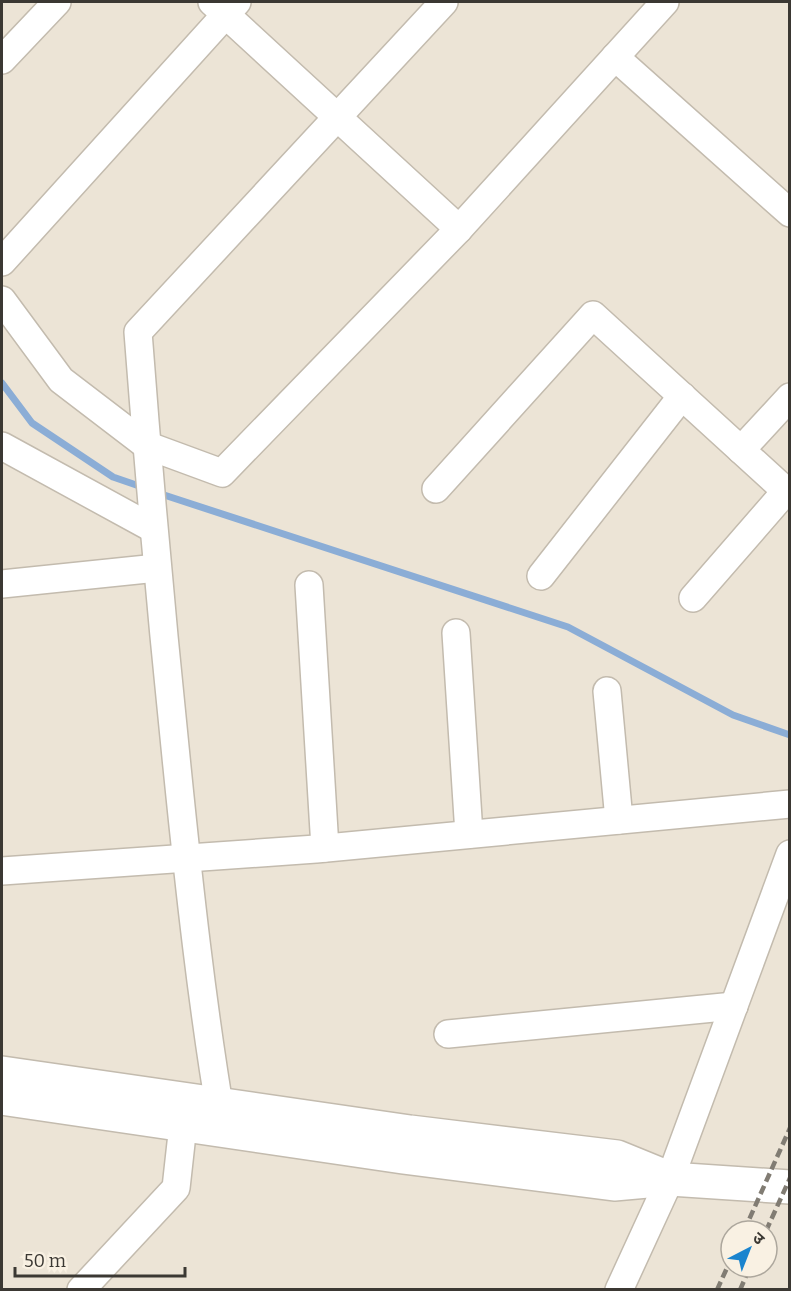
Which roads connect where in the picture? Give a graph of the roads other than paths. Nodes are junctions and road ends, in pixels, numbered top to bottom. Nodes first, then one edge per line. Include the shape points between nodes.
1 (57, 2) edge
2 (444, 2) edge
3 (665, 2) edge
4 (225, 6) edge
5 (615, 57) junction
6 (2, 60) edge
7 (336, 118) junction
8 (789, 213) edge
9 (459, 229) junction
10 (2, 262) edge
11 (2, 300) edge
12 (682, 396) junction
13 (789, 397) edge
14 (2, 446) edge
15 (741, 450) junction
16 (148, 456) junction
17 (436, 489) dead end
18 (152, 520) junction
19 (157, 568) junction
20 (541, 576) dead end
21 (2, 584) edge
22 (309, 585) dead end
23 (693, 598) dead end
24 (456, 633) dead end
25 (607, 691) dead end
26 (789, 804) edge
27 (619, 820) junction
28 (469, 834) junction
29 (325, 848) junction
30 (789, 854) edge
31 (186, 858) junction
32 (2, 871) edge
33 (734, 1006) junction
34 (448, 1034) dead end
35 (2, 1073) edge
36 (2, 1098) edge
37 (220, 1117) junction
38 (183, 1125) junction
39 (670, 1179) junction
40 (789, 1187) edge
41 (81, 1290) edge
42 (619, 1290) edge

1 - 6 street
2 - 7 street
3 - 5 street
4 - 7 street
4 - 10 street
5 - 8 street
5 - 9 street
7 - 9 street
7 - 16 street via 138,332
9 - 16 street via 222,473
11 - 16 street via 61,380
12 - 15 street
12 - 17 street via 592,315
12 - 20 street
13 - 15 street
14 - 18 street
15 - 23 street via 786,491
16 - 18 street
18 - 19 street
19 - 21 street
19 - 31 street
22 - 29 street
24 - 28 street
25 - 27 street
26 - 27 street
27 - 28 street
28 - 29 street
29 - 31 street
30 - 33 street
31 - 32 street
31 - 37 street
33 - 34 street
33 - 39 street
35 - 37 street
36 - 38 street
37 - 38 street
37 - 39 street via 410,1132 617,1157
38 - 41 street via 176,1188
39 - 40 street
39 - 42 street

